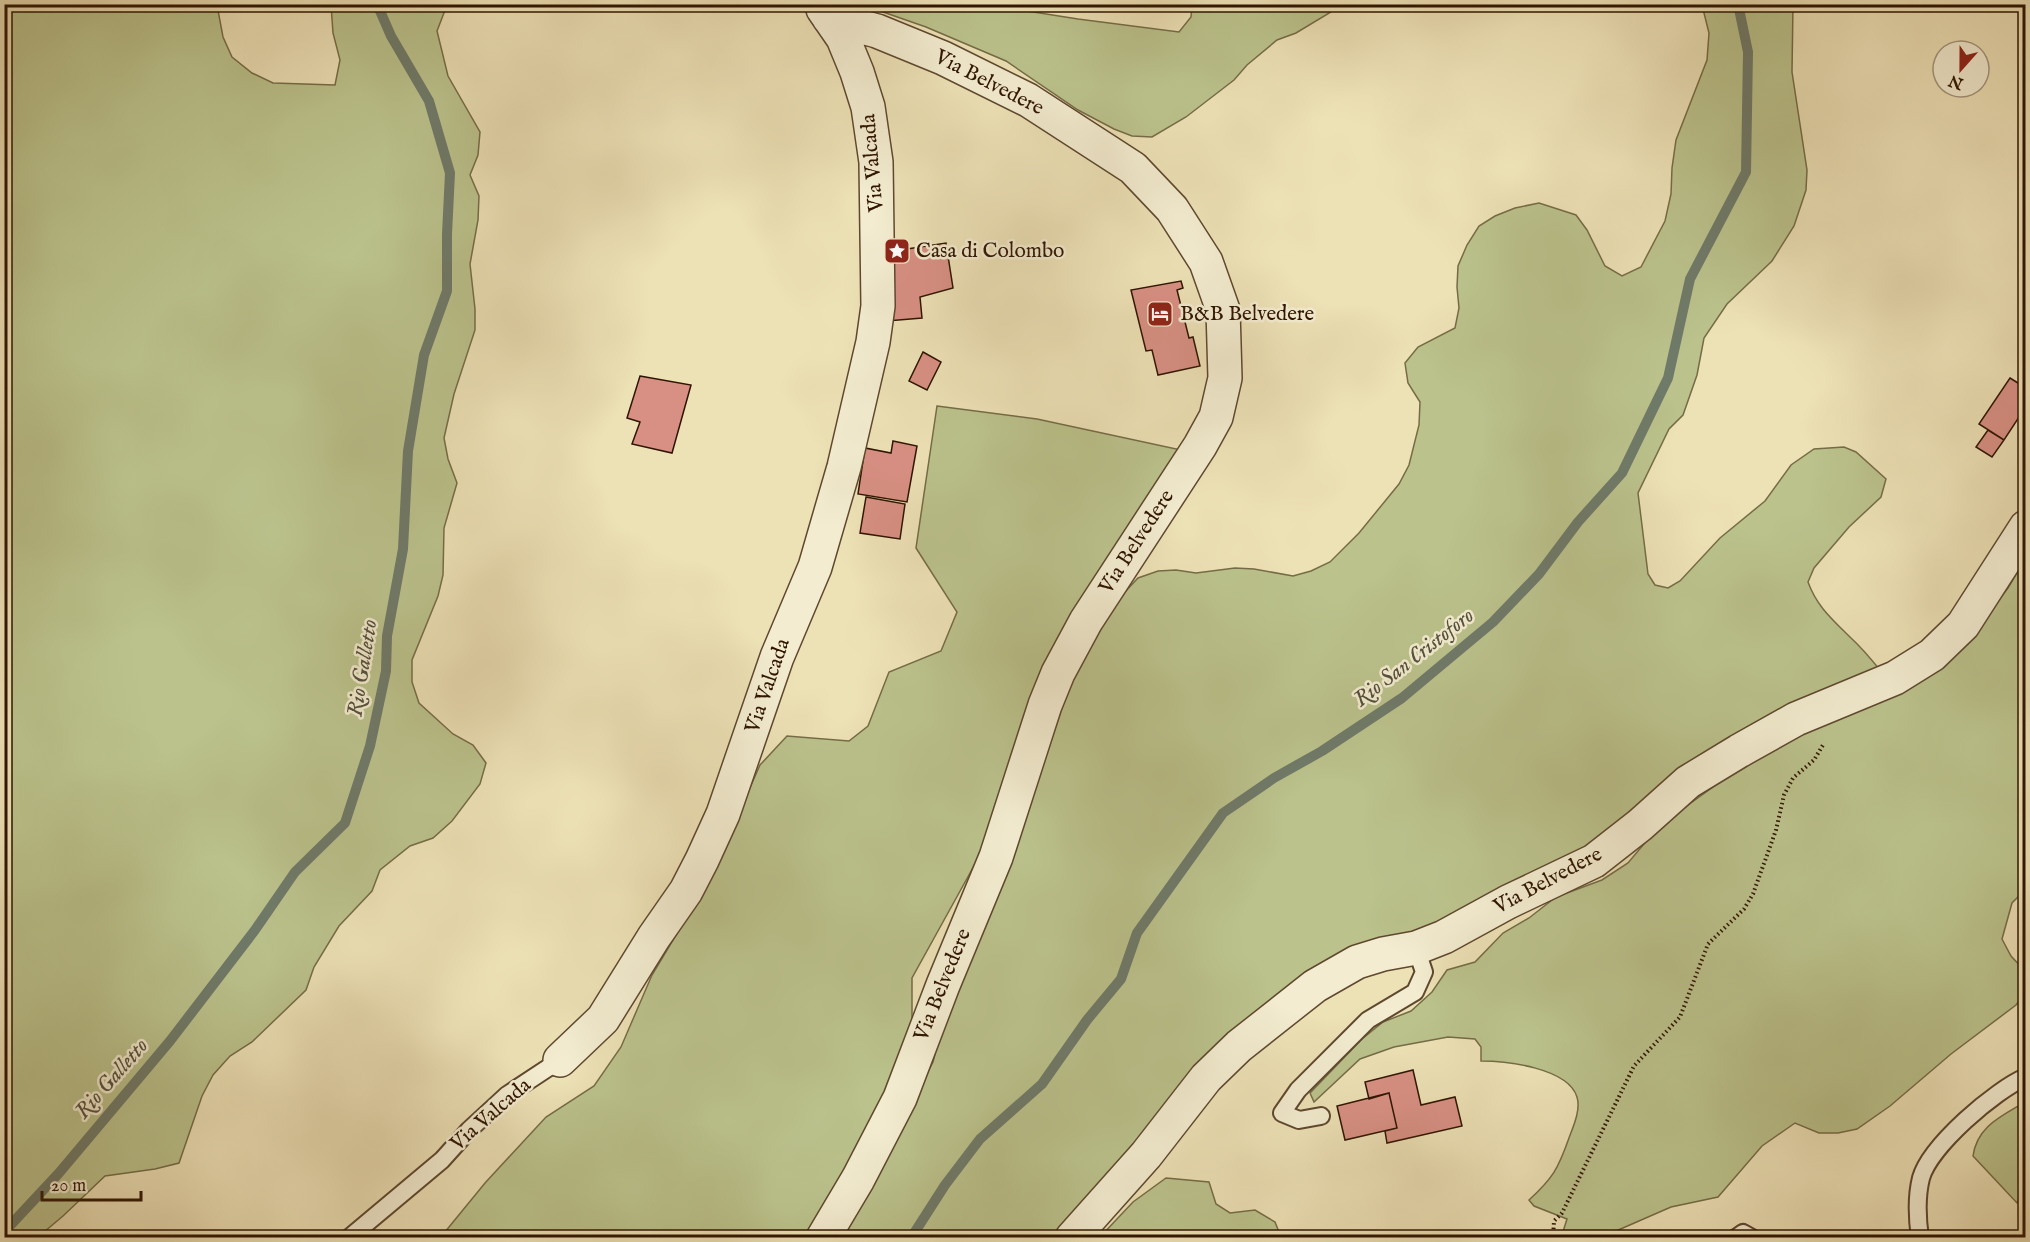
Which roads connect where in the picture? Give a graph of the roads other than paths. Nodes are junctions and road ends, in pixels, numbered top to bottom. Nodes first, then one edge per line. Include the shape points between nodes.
1 (825, 11) edge
2 (2025, 527) edge
3 (1416, 948) junction
4 (560, 1060) joint
5 (2025, 1077) edge
6 (1322, 1116) dead end
7 (349, 1238) edge
8 (823, 1238) edge
9 (1072, 1238) edge
10 (1736, 1238) edge
11 (1752, 1238) edge
12 (1920, 1238) edge

1 - 4 street, Via Valcada via 843,38 857,72 868,107 876,162 878,306 844,467 815,567 777,657 723,814 702,860 603,1019
1 - 8 street, Via Belvedere via 943,58 1028,100 1133,168 1172,209 1206,262 1222,310 1225,378 1216,417 1200,446 1096,604 1058,673 996,857 900,1098
2 - 3 street, Via Belvedere via 1964,625 1932,655 1895,678 1796,719 1688,782 1594,861
3 - 6 lane via 1424,972 1415,992 1368,1020 1298,1090 1282,1113 1299,1120
3 - 9 street, Via Belvedere via 1357,962 1315,986 1239,1046 1206,1078 1146,1155
4 - 7 lane, Via Valcada via 507,1095 442,1160
5 - 12 lane via 1976,1112 1930,1160 1917,1196
10 - 11 lane via 1743,1233

